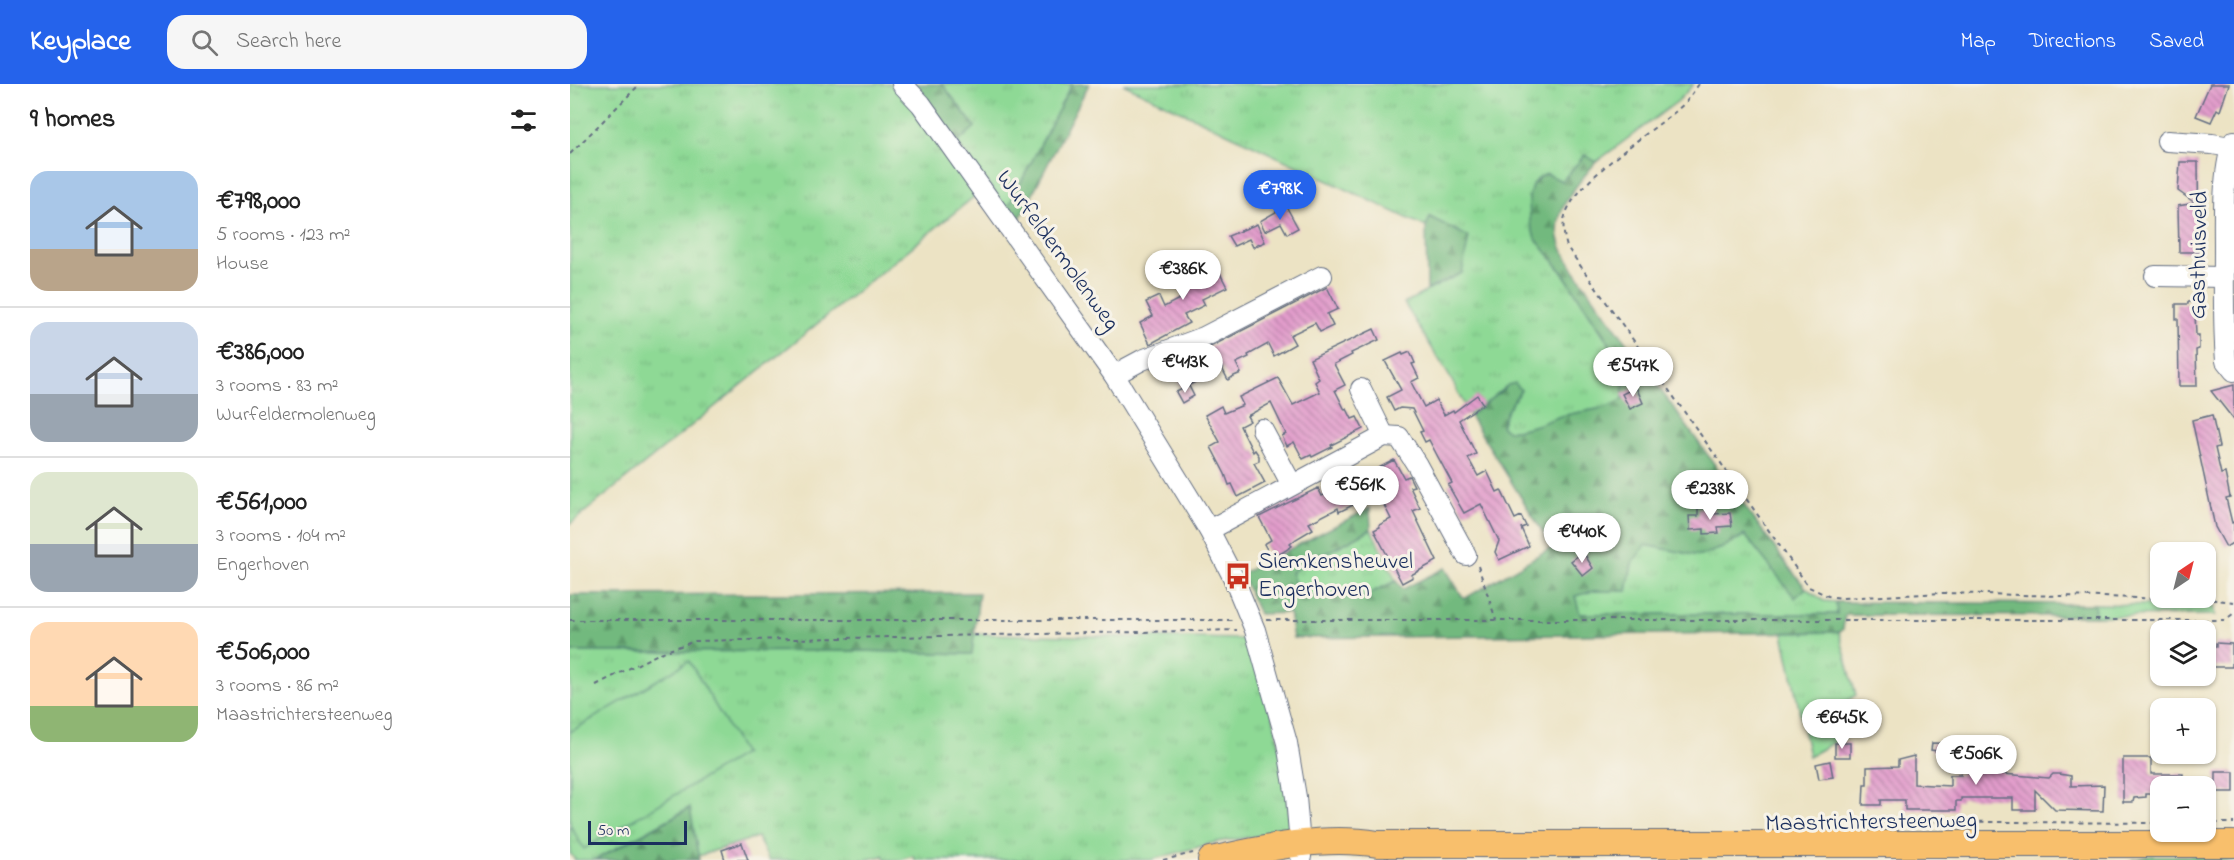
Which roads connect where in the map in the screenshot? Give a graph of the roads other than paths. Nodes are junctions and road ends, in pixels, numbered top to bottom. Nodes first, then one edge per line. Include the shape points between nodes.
1 (902, 84) edge
2 (2167, 141) dead end
3 (2232, 144) edge
4 (1322, 276) dead end
5 (2155, 276) dead end
6 (2224, 277) junction
7 (2233, 370) edge
8 (1114, 375) junction
9 (1362, 389) dead end
10 (1262, 429) dead end
11 (1384, 436) junction
12 (1292, 485) junction
13 (1209, 530) junction
14 (1466, 555) road end
15 (2234, 844) edge
16 (1577, 852) edge
17 (1296, 853) edge
18 (1211, 860) edge

1 - 8 street, Wurfeldermolenweg via 921,104
2 - 3 street
3 - 6 street, Gasthuisveld via 2224,205
4 - 8 street via 1204,337
5 - 6 street
6 - 7 street, Gasthuisveld via 2226,361
8 - 13 street, Wurfeldermolenweg
9 - 11 street
10 - 12 street
11 - 12 street
11 - 14 street via 1399,437
12 - 13 street
13 - 17 street, Wurfeldermolenweg via 1253,625 1287,743 1296,797
15 - 16 main road, Maastrichtersteenweg
16 - 17 main road, Maastrichtersteenweg via 1355,840
17 - 18 main road, Maastrichtersteenweg

